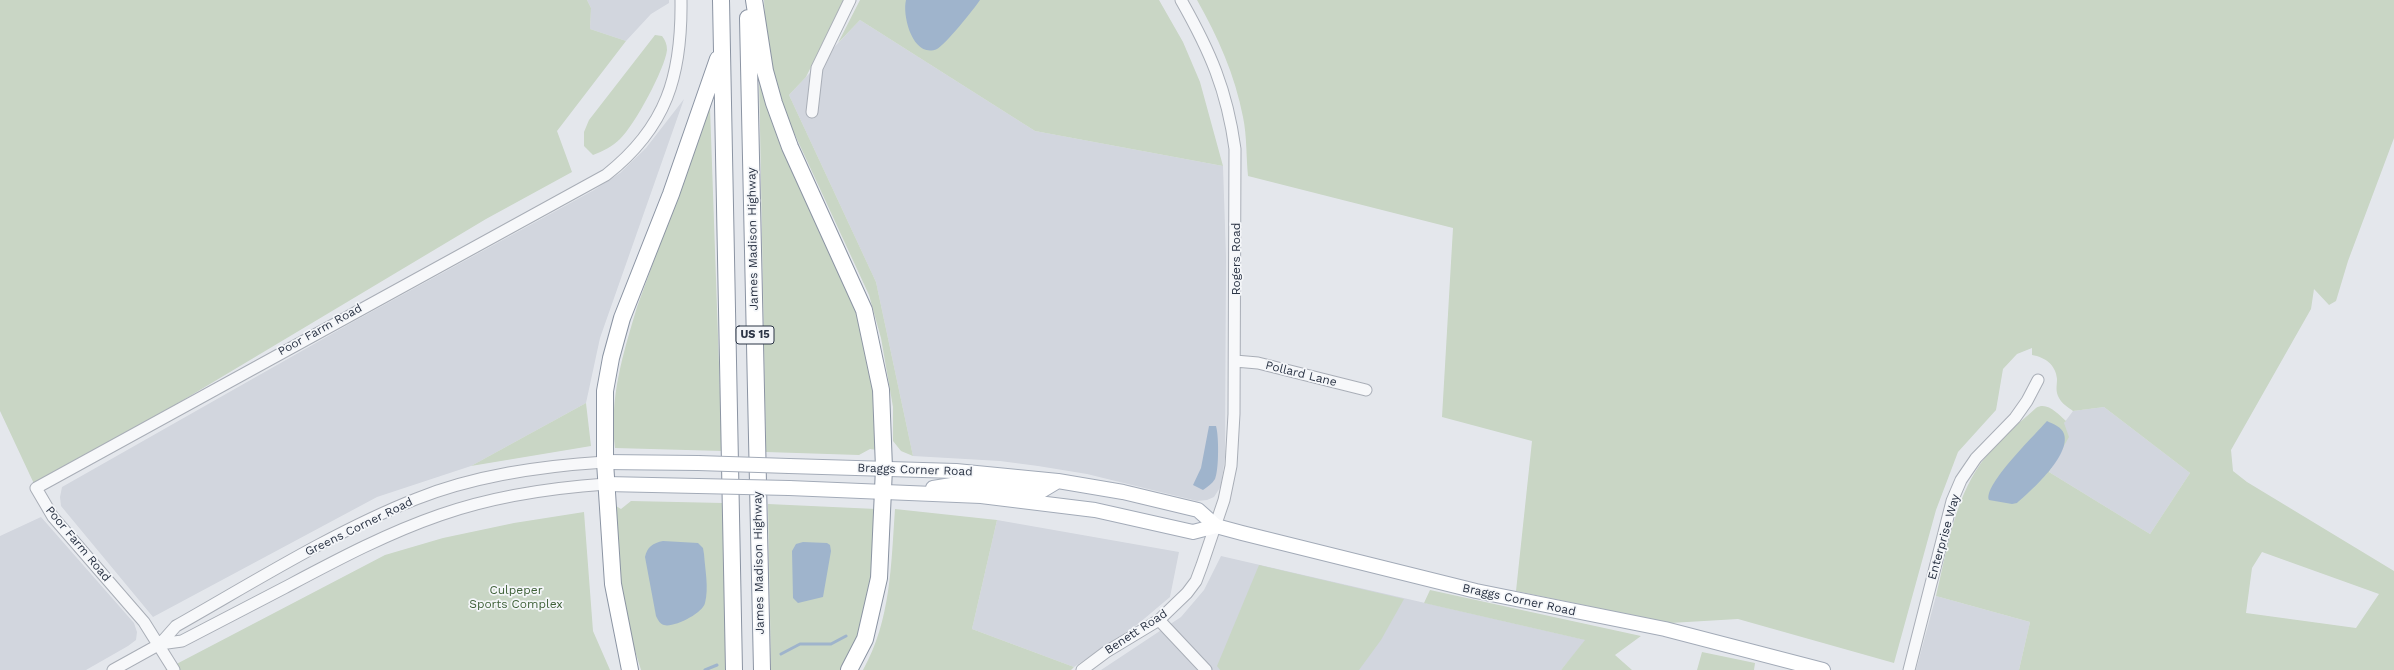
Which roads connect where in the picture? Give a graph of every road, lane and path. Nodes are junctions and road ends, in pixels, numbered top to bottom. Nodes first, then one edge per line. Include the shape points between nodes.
1 (681, 0) edge
2 (721, 0) edge
3 (748, 0) edge
4 (754, 0) edge
5 (850, 0) edge
6 (1181, 0) edge
7 (722, 50) junction
8 (812, 112) dead end
9 (1235, 361) junction
10 (2038, 380) dead end
11 (1366, 390) dead end
12 (605, 462) junction
13 (884, 468) junction
14 (1058, 481) junction
15 (606, 484) junction
16 (883, 491) junction
17 (913, 492) junction
18 (1216, 526) junction
19 (1159, 620) junction
20 (160, 644) junction
21 (113, 670) edge
22 (174, 670) edge
23 (630, 670) edge
24 (734, 670) edge
25 (762, 670) edge
26 (850, 670) edge
27 (1082, 670) edge
28 (1206, 670) edge
29 (1823, 670) edge
30 (1909, 670) edge

1 - 20 street, Poor Farm Road via 680,51 674,80 665,104 639,145 606,174 538,214 414,278 36,488 53,517 134,610
2 - 7 highway, US 15
3 - 25 highway, James Madison Highway / US 15
4 - 13 highway via 767,81 781,124 868,322 881,390
5 - 8 street via 817,68
6 - 9 street, Rogers Road via 1199,31 1219,76 1231,124 1236,174
7 - 12 highway via 671,194 622,318 605,391
7 - 24 highway, US 15
9 - 11 street, Pollard Lane via 1258,363
9 - 18 street, Rogers Road via 1231,466
10 - 30 street, Enterprise Way via 2015,418 1976,458 1961,480 1952,501
12 - 13 main road, Braggs Corner Road, bridge
12 - 15 highway
12 - 20 street, Greens Corner Road via 518,471 453,486 417,499 357,526 176,626
13 - 14 main road, Braggs Corner Road via 956,471
13 - 16 highway
14 - 17 main road via 1043,490 959,483
14 - 18 main road, Braggs Corner Road via 1123,492 1198,510
15 - 16 main road, Braggs Corner Road, bridge
15 - 20 street, Greens Corner Road via 537,491 441,514 349,553 182,641
15 - 23 highway via 612,584
16 - 17 main road, Braggs Corner Road
16 - 26 highway via 876,599 865,639
17 - 18 main road, Braggs Corner Road via 980,496 1066,506 1192,532
18 - 19 street, Benett Road via 1196,581
18 - 29 main road, Braggs Corner Road via 1476,592 1665,629
19 - 27 street, Benett Road via 1106,652
19 - 28 street
20 - 21 street, Greens Corner Road
20 - 22 street

